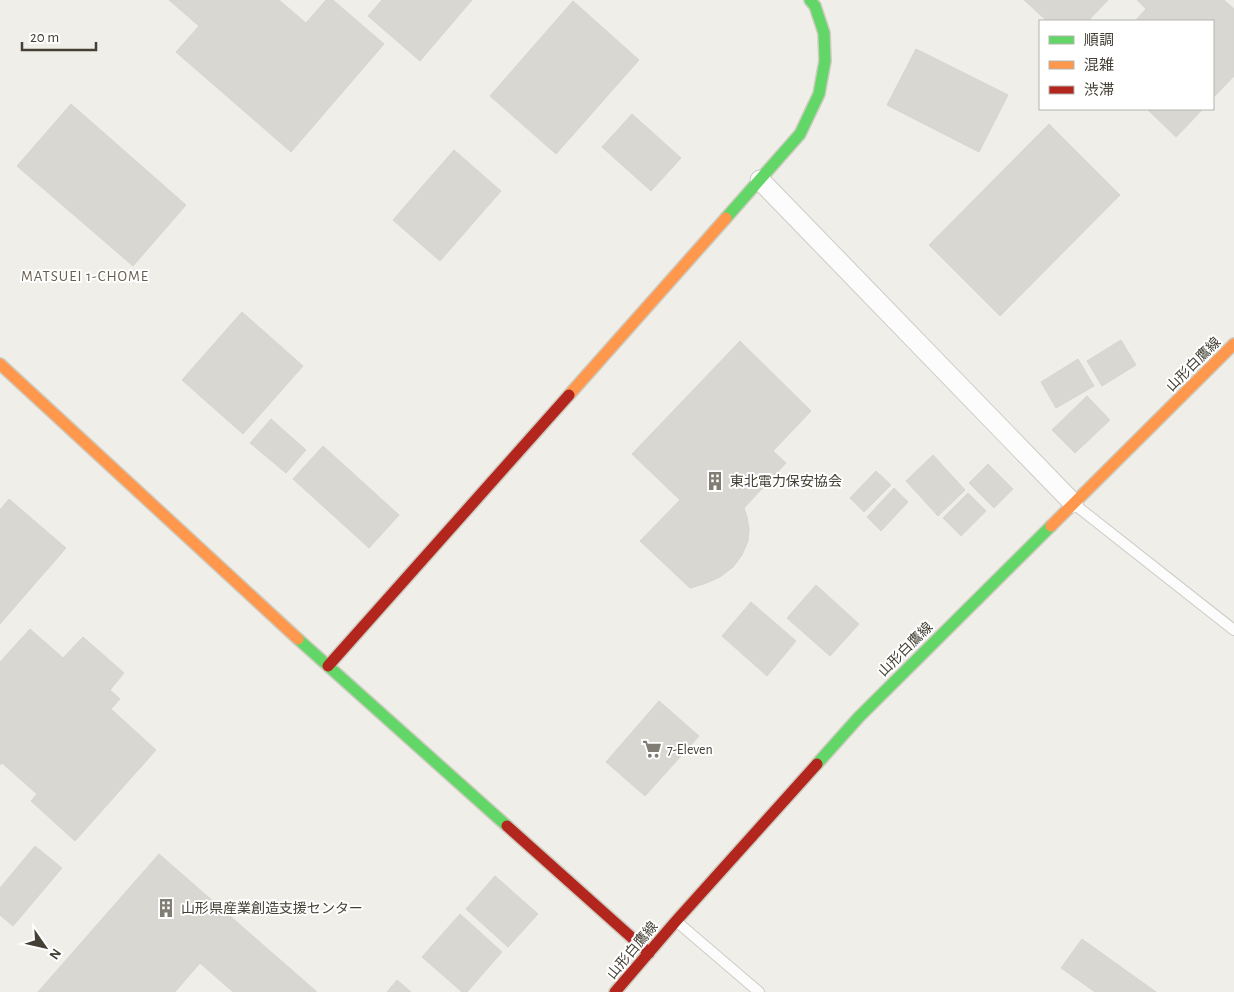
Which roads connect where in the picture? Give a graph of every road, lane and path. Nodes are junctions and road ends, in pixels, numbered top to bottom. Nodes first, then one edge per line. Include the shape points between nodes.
1 (810, 0) edge
2 (760, 180) junction
3 (1234, 344) edge
4 (0, 364) edge
5 (1073, 503) junction
6 (1234, 630) edge
7 (328, 666) junction
8 (676, 921) junction
9 (649, 953) junction
10 (615, 992) edge
11 (758, 992) edge

1 - 2 street via 824,34 825,61 819,94 800,134
2 - 5 street
2 - 7 street
3 - 5 street, 山形白鷹線
4 - 7 street
5 - 6 lane
5 - 8 street, 山形白鷹線 via 859,717
7 - 9 street
8 - 9 street, 山形白鷹線
8 - 11 lane
9 - 10 street, 山形白鷹線

